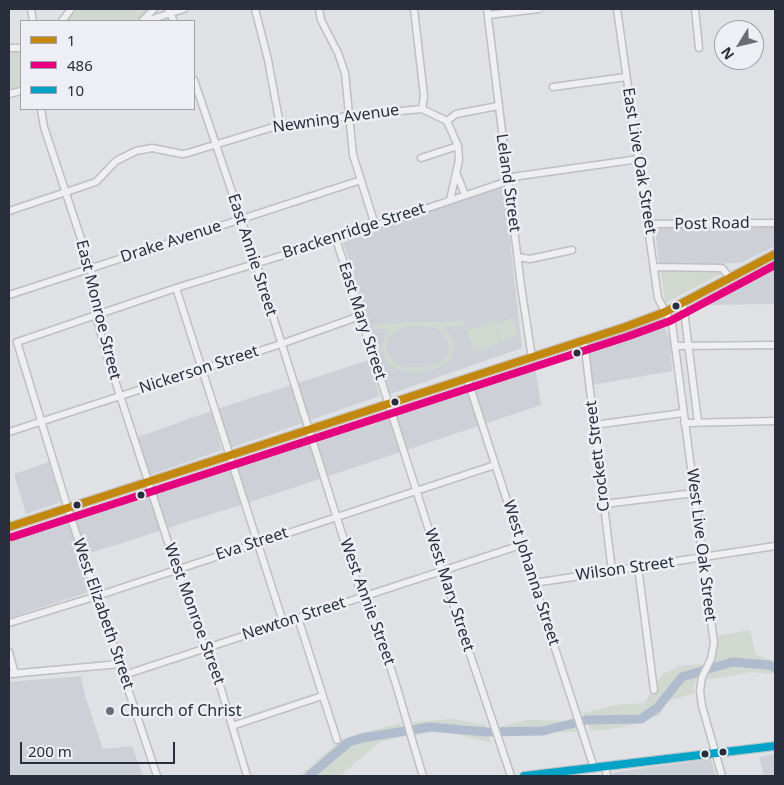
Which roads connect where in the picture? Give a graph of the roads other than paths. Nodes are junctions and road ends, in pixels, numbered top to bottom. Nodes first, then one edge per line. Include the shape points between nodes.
1 (71, 9) edge
2 (154, 9) edge
3 (184, 9) edge
4 (255, 9) edge
5 (319, 9) edge
6 (414, 9) edge
7 (540, 9) edge
8 (617, 9) edge
9 (695, 9) edge
10 (170, 11) edge
11 (488, 12) edge
12 (63, 20) edge
13 (145, 20) edge
14 (147, 20) edge
15 (699, 48) dead end
16 (626, 77) junction
17 (195, 83) edge
18 (553, 87) dead end
19 (498, 106) junction
20 (422, 109) junction
21 (41, 110) edge
22 (349, 116) junction
23 (447, 121) junction
24 (280, 125) junction
25 (215, 144) junction
26 (458, 146) junction
27 (421, 158) dead end
28 (639, 159) junction
29 (456, 172) junction
30 (361, 180) junction
31 (508, 181) junction
32 (65, 193) junction
33 (465, 195) junction
34 (450, 200) junction
35 (9, 211) edge
36 (240, 220) junction
37 (775, 223) edge
38 (648, 224) junction
39 (375, 225) junction
40 (336, 239) junction
41 (572, 250) dead end
42 (774, 256) edge
43 (518, 257) junction
44 (256, 263) junction
45 (654, 267) junction
46 (91, 268) junction
47 (730, 278) junction
48 (176, 288) junction
49 (9, 295) edge
50 (683, 303) junction
51 (665, 312) junction
52 (96, 316) junction
53 (360, 316) junction
54 (584, 341) junction
55 (17, 342) joint
56 (281, 344) junction
57 (689, 345) junction
58 (775, 345) edge
59 (675, 346) junction
60 (532, 358) junction
61 (202, 369) junction
62 (467, 378) junction
63 (120, 395) junction
64 (388, 403) junction
65 (683, 413) junction
66 (775, 421) edge
67 (40, 422) junction
68 (698, 422) junction
69 (684, 423) junction
70 (594, 425) junction
71 (308, 429) junction
72 (9, 432) edge
73 (229, 455) junction
74 (495, 465) junction
75 (148, 481) junction
76 (417, 491) junction
77 (695, 493) junction
78 (604, 504) junction
79 (68, 509) junction
80 (336, 517) junction
81 (9, 527) edge
82 (257, 542) junction
83 (522, 545) junction
84 (775, 546) edge
85 (702, 559) junction
86 (638, 567) junction
87 (177, 569) junction
88 (442, 571) junction
89 (612, 571) junction
90 (534, 583) junction
91 (97, 596) junction
92 (362, 597) junction
93 (298, 618) junction
94 (283, 622) junction
95 (9, 623) edge
96 (205, 648) junction
97 (9, 652) edge
98 (120, 664) junction
99 (12, 674) edge
100 (124, 675) junction
101 (654, 690) dead end
102 (322, 696) junction
103 (232, 726) junction
104 (337, 740) dead end
105 (775, 746) edge
106 (715, 754) junction
107 (605, 767) junction
108 (594, 768) junction
109 (157, 776) edge
110 (247, 776) edge
111 (423, 776) edge
112 (510, 776) edge
113 (524, 776) edge
114 (607, 776) edge
115 (722, 776) edge

1 - 12 street
2 - 13 street
3 - 10 street
4 - 24 street
5 - 22 street via 345,73
6 - 20 street via 424,96
7 - 11 street
8 - 16 street, East Live Oak Street
9 - 15 street
10 - 14 street
11 - 19 street, Leland Street
16 - 18 street
16 - 28 street, East Live Oak Street
17 - 25 street, East Annie Street
19 - 23 street via 456,114
19 - 31 street, Leland Street
20 - 22 street, Newning Avenue
20 - 23 street, Newning Avenue
21 - 32 street, East Monroe Street
22 - 24 street, Newning Avenue
22 - 30 street via 353,155
23 - 26 street
24 - 25 street, Newning Avenue
25 - 32 street, Newning Avenue via 182,154 152,148 136,151 116,162 96,182
25 - 36 street, East Annie Street
26 - 27 street
26 - 29 street
28 - 31 street, Brackenridge Street via 512,177
28 - 38 street, East Live Oak Street
29 - 33 street
29 - 34 street
30 - 36 street, Drake Avenue
30 - 39 street
31 - 33 street, Brackenridge Street
31 - 43 street, Leland Street
32 - 35 street, Newning Avenue
32 - 46 street, East Monroe Street
33 - 34 street, Brackenridge Street
34 - 39 street, Brackenridge Street
36 - 44 street, East Annie Street
36 - 46 street, Drake Avenue
37 - 38 street, Post Road
38 - 45 street, East Live Oak Street
39 - 40 street, Brackenridge Street
40 - 44 street, Brackenridge Street
40 - 53 street, East Mary Street
41 - 43 street via 530,259
42 - 47 main road
43 - 60 street, Leland Street
44 - 48 street, Brackenridge Street
44 - 56 street, East Annie Street
45 - 47 street via 722,268
45 - 51 street, East Live Oak Street via 658,298
46 - 49 street, Drake Avenue
46 - 52 street, East Monroe Street
47 - 50 main road
48 - 52 street, Brackenridge Street
48 - 61 street
50 - 51 main road
50 - 57 street
51 - 54 main road
51 - 59 street, West Live Oak Street via 672,324
52 - 55 street, Brackenridge Street
52 - 63 street, East Monroe Street
53 - 56 street, Nickerson Street
53 - 64 street, East Mary Street
54 - 60 main road
54 - 70 street, Crockett Street
55 - 67 street, West Elizabeth Street
56 - 61 street, Nickerson Street
56 - 71 street, East Annie Street
57 - 58 street
57 - 59 street
57 - 68 street
59 - 65 street, West Live Oak Street
60 - 62 main road
61 - 63 street, Nickerson Street
61 - 73 street
62 - 64 main road
62 - 74 street, West Johanna Street
63 - 67 street, Nickerson Street
63 - 75 street, East Monroe Street
64 - 71 main road
64 - 76 street, West Mary Street
65 - 69 street, West Live Oak Street
65 - 70 street
66 - 68 street
67 - 72 street, Nickerson Street
67 - 79 street, West Elizabeth Street
68 - 69 street
69 - 77 street, West Live Oak Street
70 - 78 street, Crockett Street
71 - 73 main road
71 - 80 street, West Annie Street
73 - 75 main road
73 - 82 street
74 - 76 street, Eva Street
74 - 83 street, West Johanna Street
75 - 79 main road
75 - 87 street, West Monroe Street
76 - 80 street, Eva Street
76 - 88 street, West Mary Street
77 - 78 street
77 - 85 street, West Live Oak Street
78 - 89 street, Crockett Street
79 - 81 main road
79 - 91 street, West Elizabeth Street
80 - 82 street, Eva Street
80 - 92 street, West Annie Street
82 - 87 street, Eva Street
82 - 94 street
83 - 88 street, Newton Street
83 - 90 street, West Johanna Street
84 - 85 street, Wilson Street
85 - 86 street, Wilson Street
85 - 106 street, West Live Oak Street via 714,644 702,677 701,698
86 - 89 street, Wilson Street
86 - 101 street
87 - 91 street, Eva Street
87 - 96 street, West Monroe Street
88 - 92 street, Newton Street
88 - 112 street, West Mary Street
89 - 90 street, Wilson Street
90 - 108 street, West Johanna Street
91 - 95 street, Eva Street
91 - 98 street, West Elizabeth Street
92 - 93 street, Newton Street
92 - 111 street, West Annie Street via 383,643
93 - 94 street, Newton Street
93 - 102 street
94 - 96 street, Newton Street
96 - 100 street, Newton Street
96 - 103 street, West Monroe Street via 216,672
97 - 99 street
98 - 99 street
98 - 100 street, West Elizabeth Street
100 - 109 street, West Elizabeth Street
102 - 103 street
102 - 104 street
103 - 110 street, West Monroe Street
105 - 106 main road
106 - 107 main road
106 - 115 street, West Live Oak Street
107 - 108 main road
107 - 114 street
108 - 113 main road

